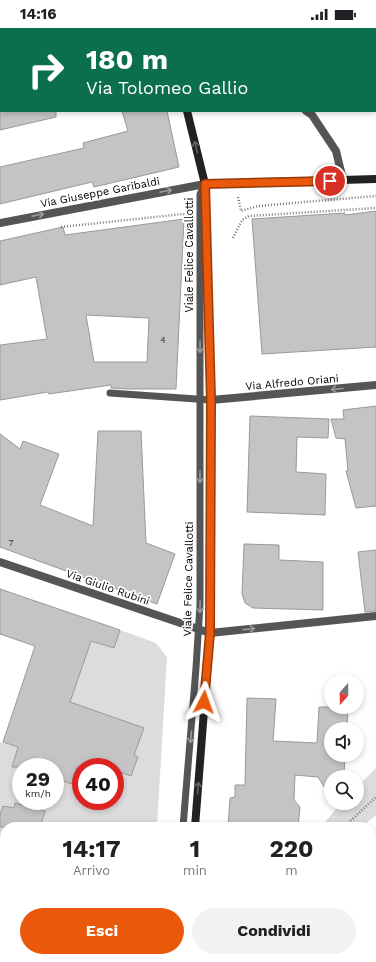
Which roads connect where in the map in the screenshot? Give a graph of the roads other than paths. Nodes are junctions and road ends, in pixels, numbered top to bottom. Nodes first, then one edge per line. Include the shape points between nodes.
1 (187, 112) edge
2 (308, 112) edge
3 (376, 179) edge
4 (343, 180) junction
5 (205, 184) junction
6 (0, 223) edge
7 (376, 385) edge
8 (110, 393) dead end
9 (200, 400) junction
10 (211, 400) junction
11 (0, 562) edge
12 (376, 616) edge
13 (199, 630) junction
14 (210, 633) junction
15 (183, 822) edge
16 (195, 822) edge

5 -> 1 street
2 - 4 street via 336,151
3 - 4 street
4 - 5 street
6 -> 5 street, Via Giuseppe Garibaldi
5 -> 9 lane, Viale Felice Cavallotti via 200,194
5 - 10 street, Viale Felice Cavallotti
7 -> 10 street, Via Alfredo Oriani
8 - 9 lane
9 - 10 lane
9 -> 13 lane, Viale Felice Cavallotti
10 - 14 street, Viale Felice Cavallotti
11 - 13 street, Via Giulio Rubini
14 -> 12 street
13 - 14 street, Via Giulio Rubini
13 -> 15 lane, Viale Felice Cavallotti
16 -> 14 street, Viale Felice Cavallotti

